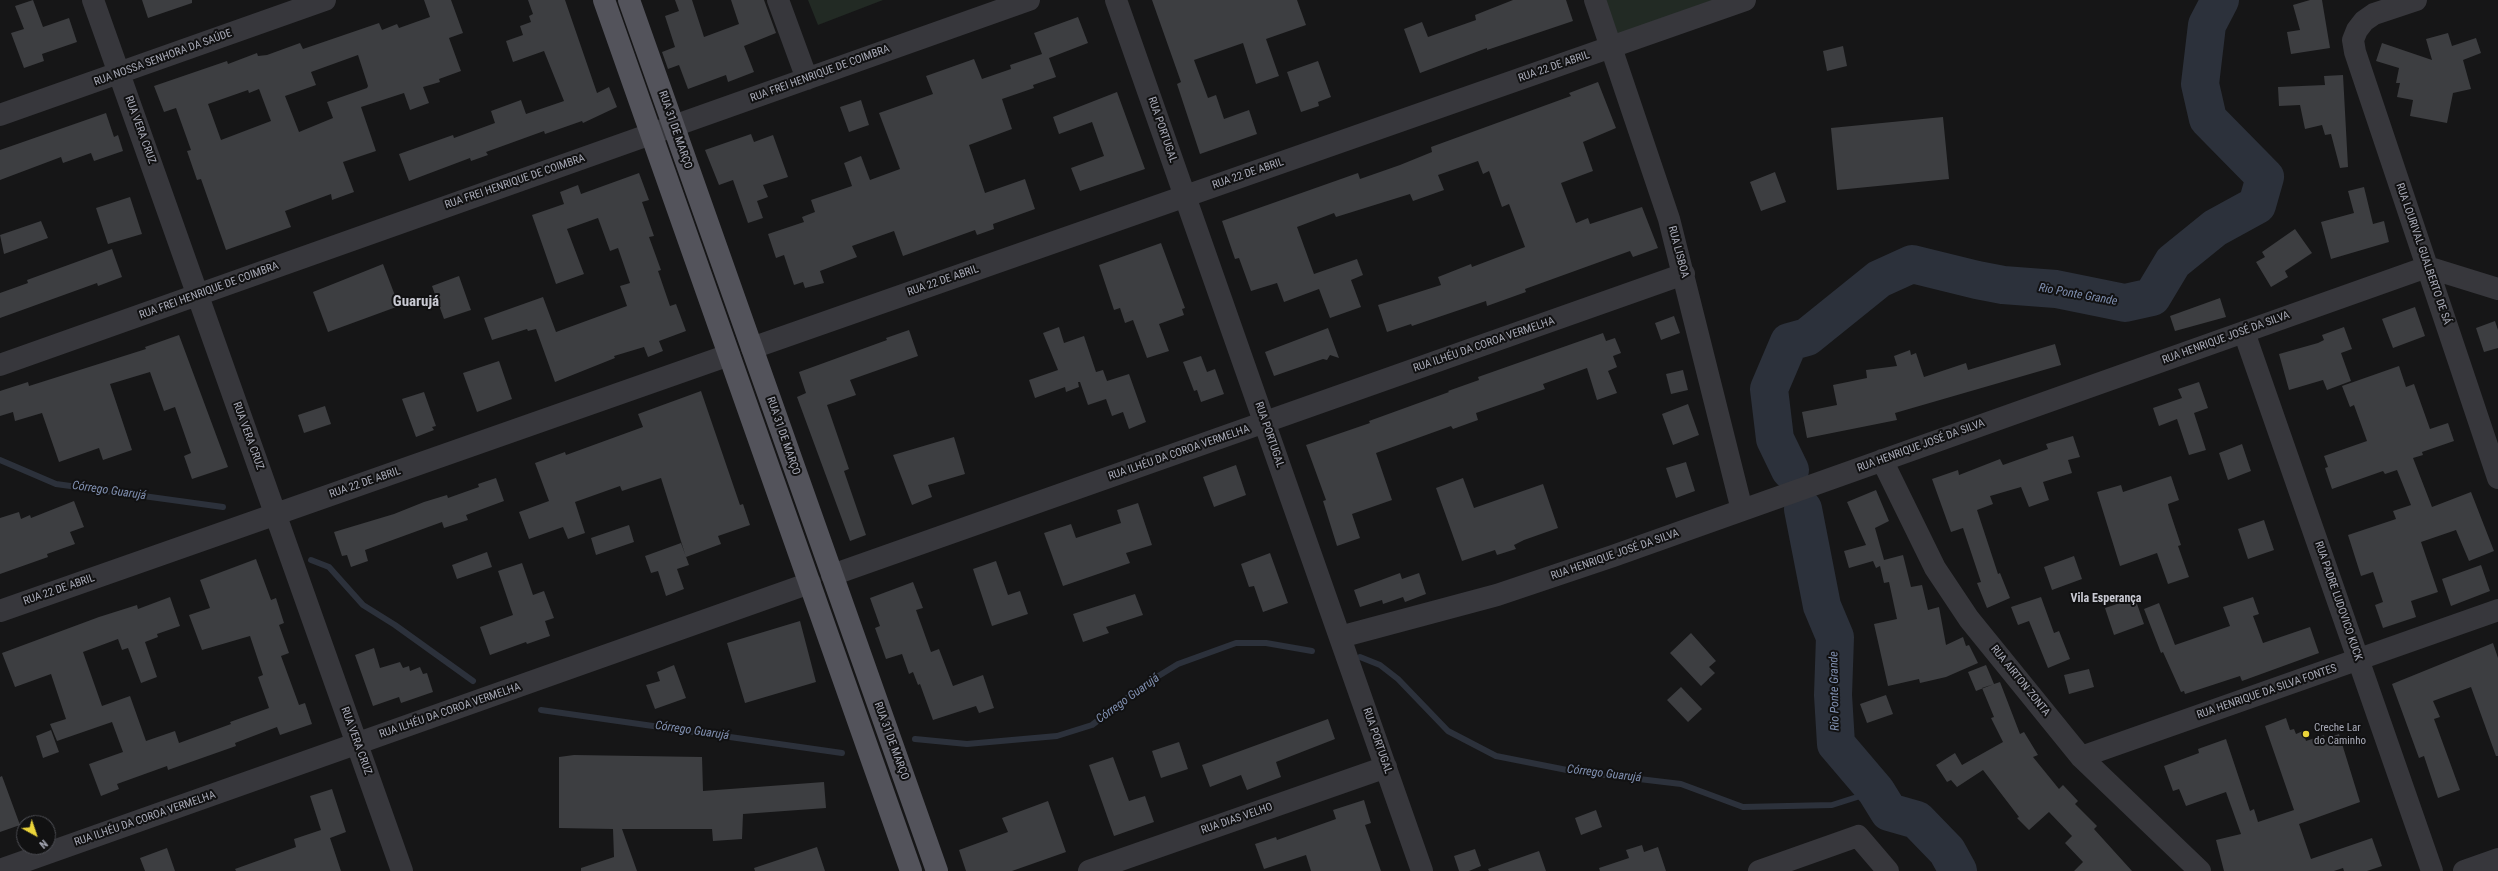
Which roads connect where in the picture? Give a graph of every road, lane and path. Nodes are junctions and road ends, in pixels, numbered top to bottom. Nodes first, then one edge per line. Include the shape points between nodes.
1 (93, 0) edge
2 (325, 0) edge
3 (604, 0) edge
4 (629, 0) edge
5 (778, 0) edge
6 (1029, 0) edge
7 (1116, 0) edge
8 (1595, 0) edge
9 (1745, 0) edge
10 (2416, 0) edge
11 (1611, 47) junction
12 (119, 73) junction
13 (807, 79) junction
14 (0, 115) edge
15 (673, 126) junction
16 (651, 134) junction
17 (1185, 196) junction
18 (2427, 267) junction
19 (1684, 274) junction
20 (2498, 289) edge
21 (198, 294) junction
22 (2244, 332) junction
23 (752, 348) junction
24 (729, 356) junction
25 (0, 365) edge
26 (1265, 422) junction
27 (1882, 460) junction
28 (2498, 478) edge
29 (1742, 510) junction
30 (276, 514) junction
31 (832, 575) junction
32 (810, 583) junction
33 (2498, 610) edge
34 (0, 611) edge
35 (1340, 637) junction
36 (2358, 660) junction
37 (357, 744) junction
38 (2081, 757) junction
39 (1386, 767) junction
40 (2498, 859) edge
41 (0, 870) edge
42 (402, 871) edge
43 (911, 871) edge
44 (937, 871) edge
45 (1089, 871) edge
46 (1422, 871) edge
47 (1759, 871) edge
48 (1888, 871) edge
49 (2200, 871) edge
50 (2432, 871) edge
51 (2464, 871) edge

1 - 12 street, RUA VERA CRUZ
2 - 12 street, RUA NOSSA SENHORA DA SAÚDE
3 - 16 main road
4 - 15 main road, RUA 31 DE MARÇO
5 - 13 street
6 - 13 street, RUA FREI HENRIQUE DE COIMBRA
7 - 17 street, RUA PORTUGAL
8 - 11 street, RUA LISBOA
9 - 11 street, RUA 22 DE ABRIL
10 - 18 street, RUA LOURIVAL GUALBERTO DE SÁ via 2374,14 2356,30 2353,40
11 - 17 street, RUA 22 DE ABRIL
11 - 19 street, RUA LISBOA via 1654,170
12 - 14 street, RUA NOSSA SENHORA DA SAÚDE
12 - 21 street, RUA VERA CRUZ
13 - 15 street, RUA FREI HENRIQUE DE COIMBRA
15 - 16 street, RUA FREI HENRIQUE DE COIMBRA
15 - 23 main road, RUA 31 DE MARÇO
16 - 21 street, RUA FREI HENRIQUE DE COIMBRA
16 - 24 main road
17 - 23 street, RUA 22 DE ABRIL
17 - 26 street, RUA PORTUGAL
18 - 20 street
18 - 22 street, RUA HENRIQUE JOSÉ DA SILVA
18 - 28 street, RUA LOURIVAL GUALBERTO DE SÁ
19 - 26 street, RUA ILHÉU DA COROA VERMELHA
19 - 29 street, RUA LISBOA
21 - 25 street, RUA FREI HENRIQUE DE COIMBRA
21 - 30 street, RUA VERA CRUZ
22 - 27 street, RUA HENRIQUE JOSÉ DA SILVA
22 - 36 street, RUA PADRE LUDOVICO KUCK
23 - 31 main road, RUA 31 DE MARÇO
24 - 30 street, RUA 22 DE ABRIL
24 - 32 main road
26 - 31 street, RUA ILHÉU DA COROA VERMELHA
26 - 35 street, RUA PORTUGAL
27 - 29 street, RUA HENRIQUE JOSÉ DA SILVA
27 - 38 street, RUA AIRTON ZONTA via 1934,568 1950,594
29 - 35 street, RUA HENRIQUE JOSÉ DA SILVA via 1496,595
30 - 34 street, RUA 22 DE ABRIL
30 - 37 street, RUA VERA CRUZ
31 - 44 main road, RUA 31 DE MARÇO
32 - 37 street, RUA ILHÉU DA COROA VERMELHA
32 - 43 main road
33 - 36 street, RUA HENRIQUE DA SILVA FONTES
35 - 39 street, RUA PORTUGAL
36 - 38 street, RUA HENRIQUE DA SILVA FONTES
36 - 50 street, RUA PADRE LUDOVICO KUCK
37 - 41 street, RUA ILHÉU DA COROA VERMELHA
37 - 42 street, RUA VERA CRUZ
38 - 49 street, RUA AIRTON ZONTA
39 - 45 street, RUA DIAS VELHO
39 - 46 street, RUA PORTUGAL
40 - 51 street
47 - 48 street via 1858,836

